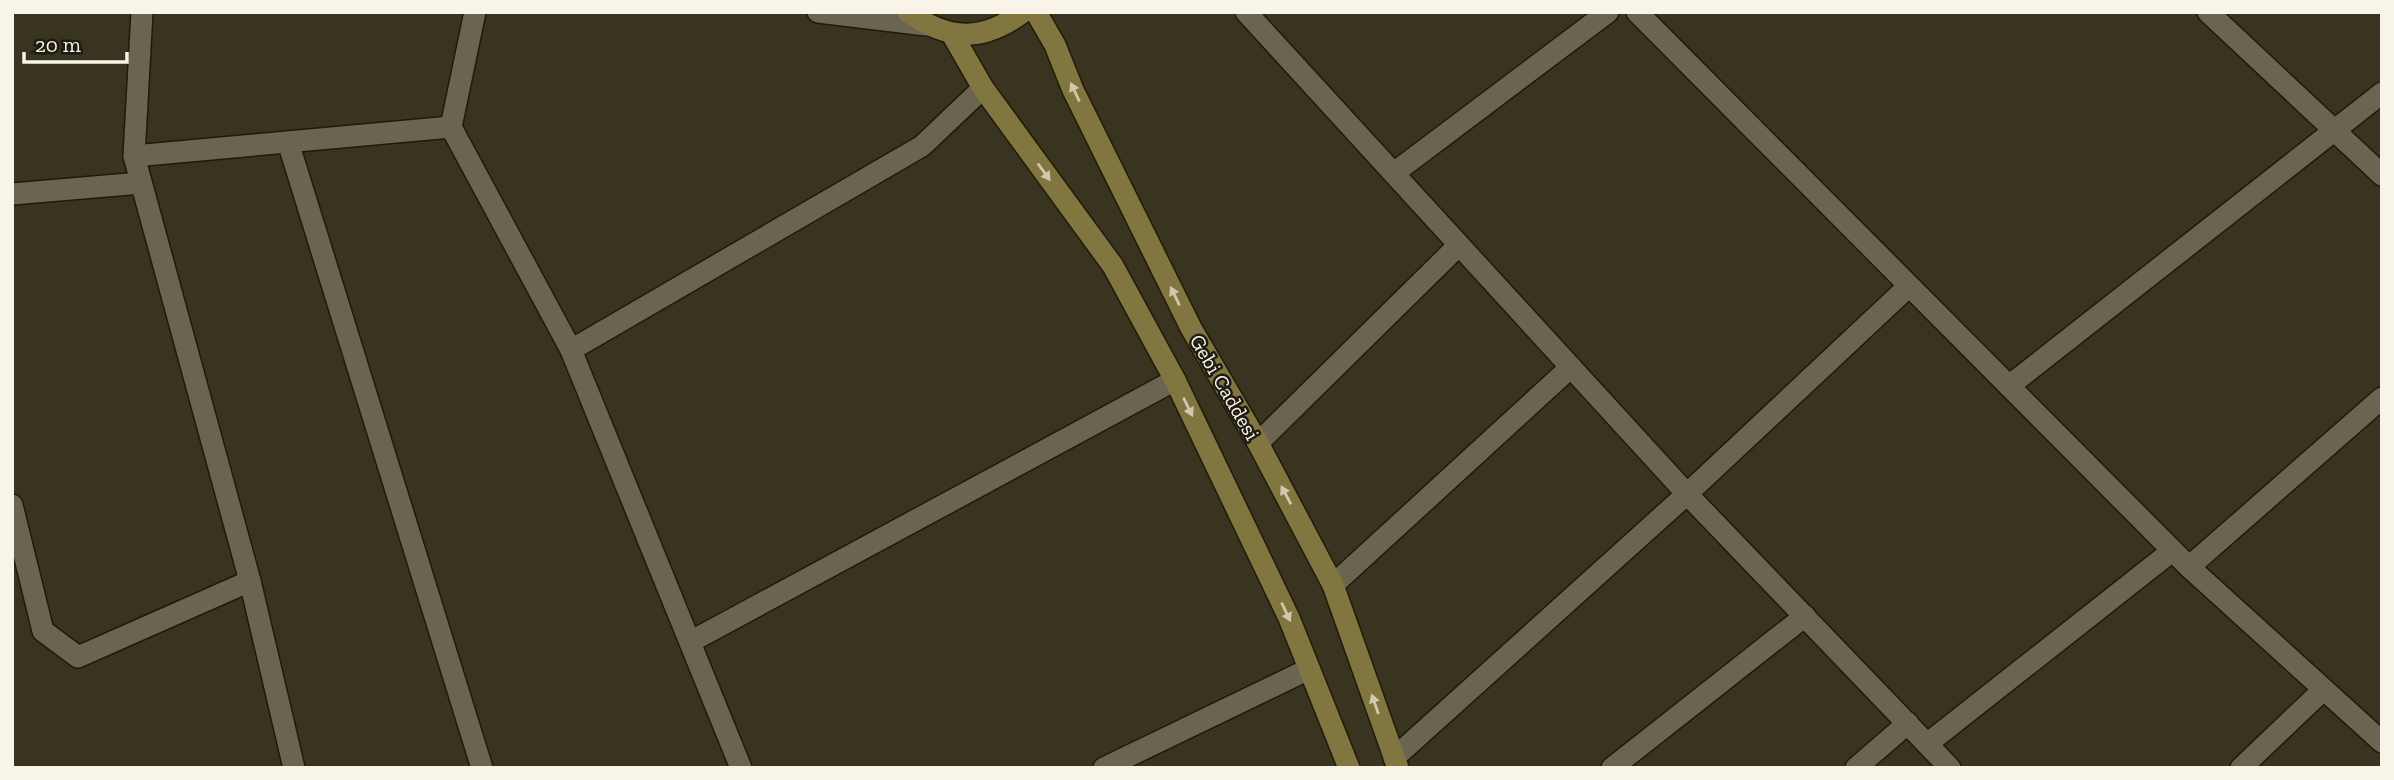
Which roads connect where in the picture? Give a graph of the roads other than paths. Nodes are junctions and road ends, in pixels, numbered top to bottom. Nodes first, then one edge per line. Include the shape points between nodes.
1 (142, 12) edge
2 (475, 12) edge
3 (818, 12) edge
4 (1023, 12) edge
5 (1036, 12) edge
6 (1247, 12) edge
7 (1608, 12) edge
8 (1637, 12) edge
9 (2208, 12) edge
10 (917, 18) edge
11 (952, 34) junction
12 (983, 88) junction
13 (2382, 93) edge
14 (451, 127) junction
15 (2334, 131) junction
16 (288, 142) junction
17 (134, 156) junction
18 (1394, 173) junction
19 (2382, 175) edge
20 (141, 183) junction
21 (12, 194) edge
22 (1459, 244) junction
23 (1909, 286) junction
24 (571, 350) junction
25 (1571, 367) junction
26 (1175, 380) junction
27 (2009, 386) junction
28 (2382, 398) edge
29 (1258, 443) junction
30 (1688, 494) junction
31 (12, 505) edge
32 (2172, 551) junction
33 (2189, 567) junction
34 (250, 581) junction
35 (1333, 585) junction
36 (1805, 616) junction
37 (690, 642) junction
38 (1308, 669) junction
39 (2323, 690) junction
40 (1908, 723) junction
41 (2382, 742) edge
42 (1927, 744) junction
43 (1396, 763) edge
44 (294, 768) edge
45 (482, 768) edge
46 (741, 768) edge
47 (1104, 768) edge
48 (1349, 768) edge
49 (1612, 768) edge
50 (1856, 768) edge
51 (1950, 768) edge
52 (2241, 768) edge

1 - 17 street
2 - 14 street
3 - 10 street
4 - 11 main road via 1004,26 979,34
29 -> 5 main road, Gebi Caddesi via 1191,328
6 - 18 street
7 - 18 street
8 - 23 street
9 - 15 street
10 - 11 main road
11 - 12 main road, Gebi Caddesi
12 - 24 street via 922,146
12 -> 26 main road, Gebi Caddesi via 1113,266
13 - 15 street
14 - 16 street
14 - 24 street
15 - 19 street
15 - 27 street
16 - 17 street
16 - 45 street
17 - 20 street
18 - 22 street
20 - 21 street
20 - 34 street
22 - 25 street
22 - 29 street
23 - 27 street
23 - 30 street
24 - 37 street
25 - 30 street
25 - 35 street
26 - 37 street
26 -> 38 main road, Gebi Caddesi via 1289,618
27 - 32 street
28 - 33 street
35 -> 29 main road, Gebi Caddesi
30 - 36 street
30 - 43 street
31 - 34 street via 43,631 78,657
32 - 33 street
32 - 42 street
33 - 39 street
34 - 44 street
43 -> 35 main road, Gebi Caddesi
36 - 40 street
36 - 49 street
37 - 46 street
38 - 47 street
38 - 48 main road, Gebi Caddesi
39 - 41 street
39 - 52 street
40 - 42 street
40 - 50 street
42 - 51 street

